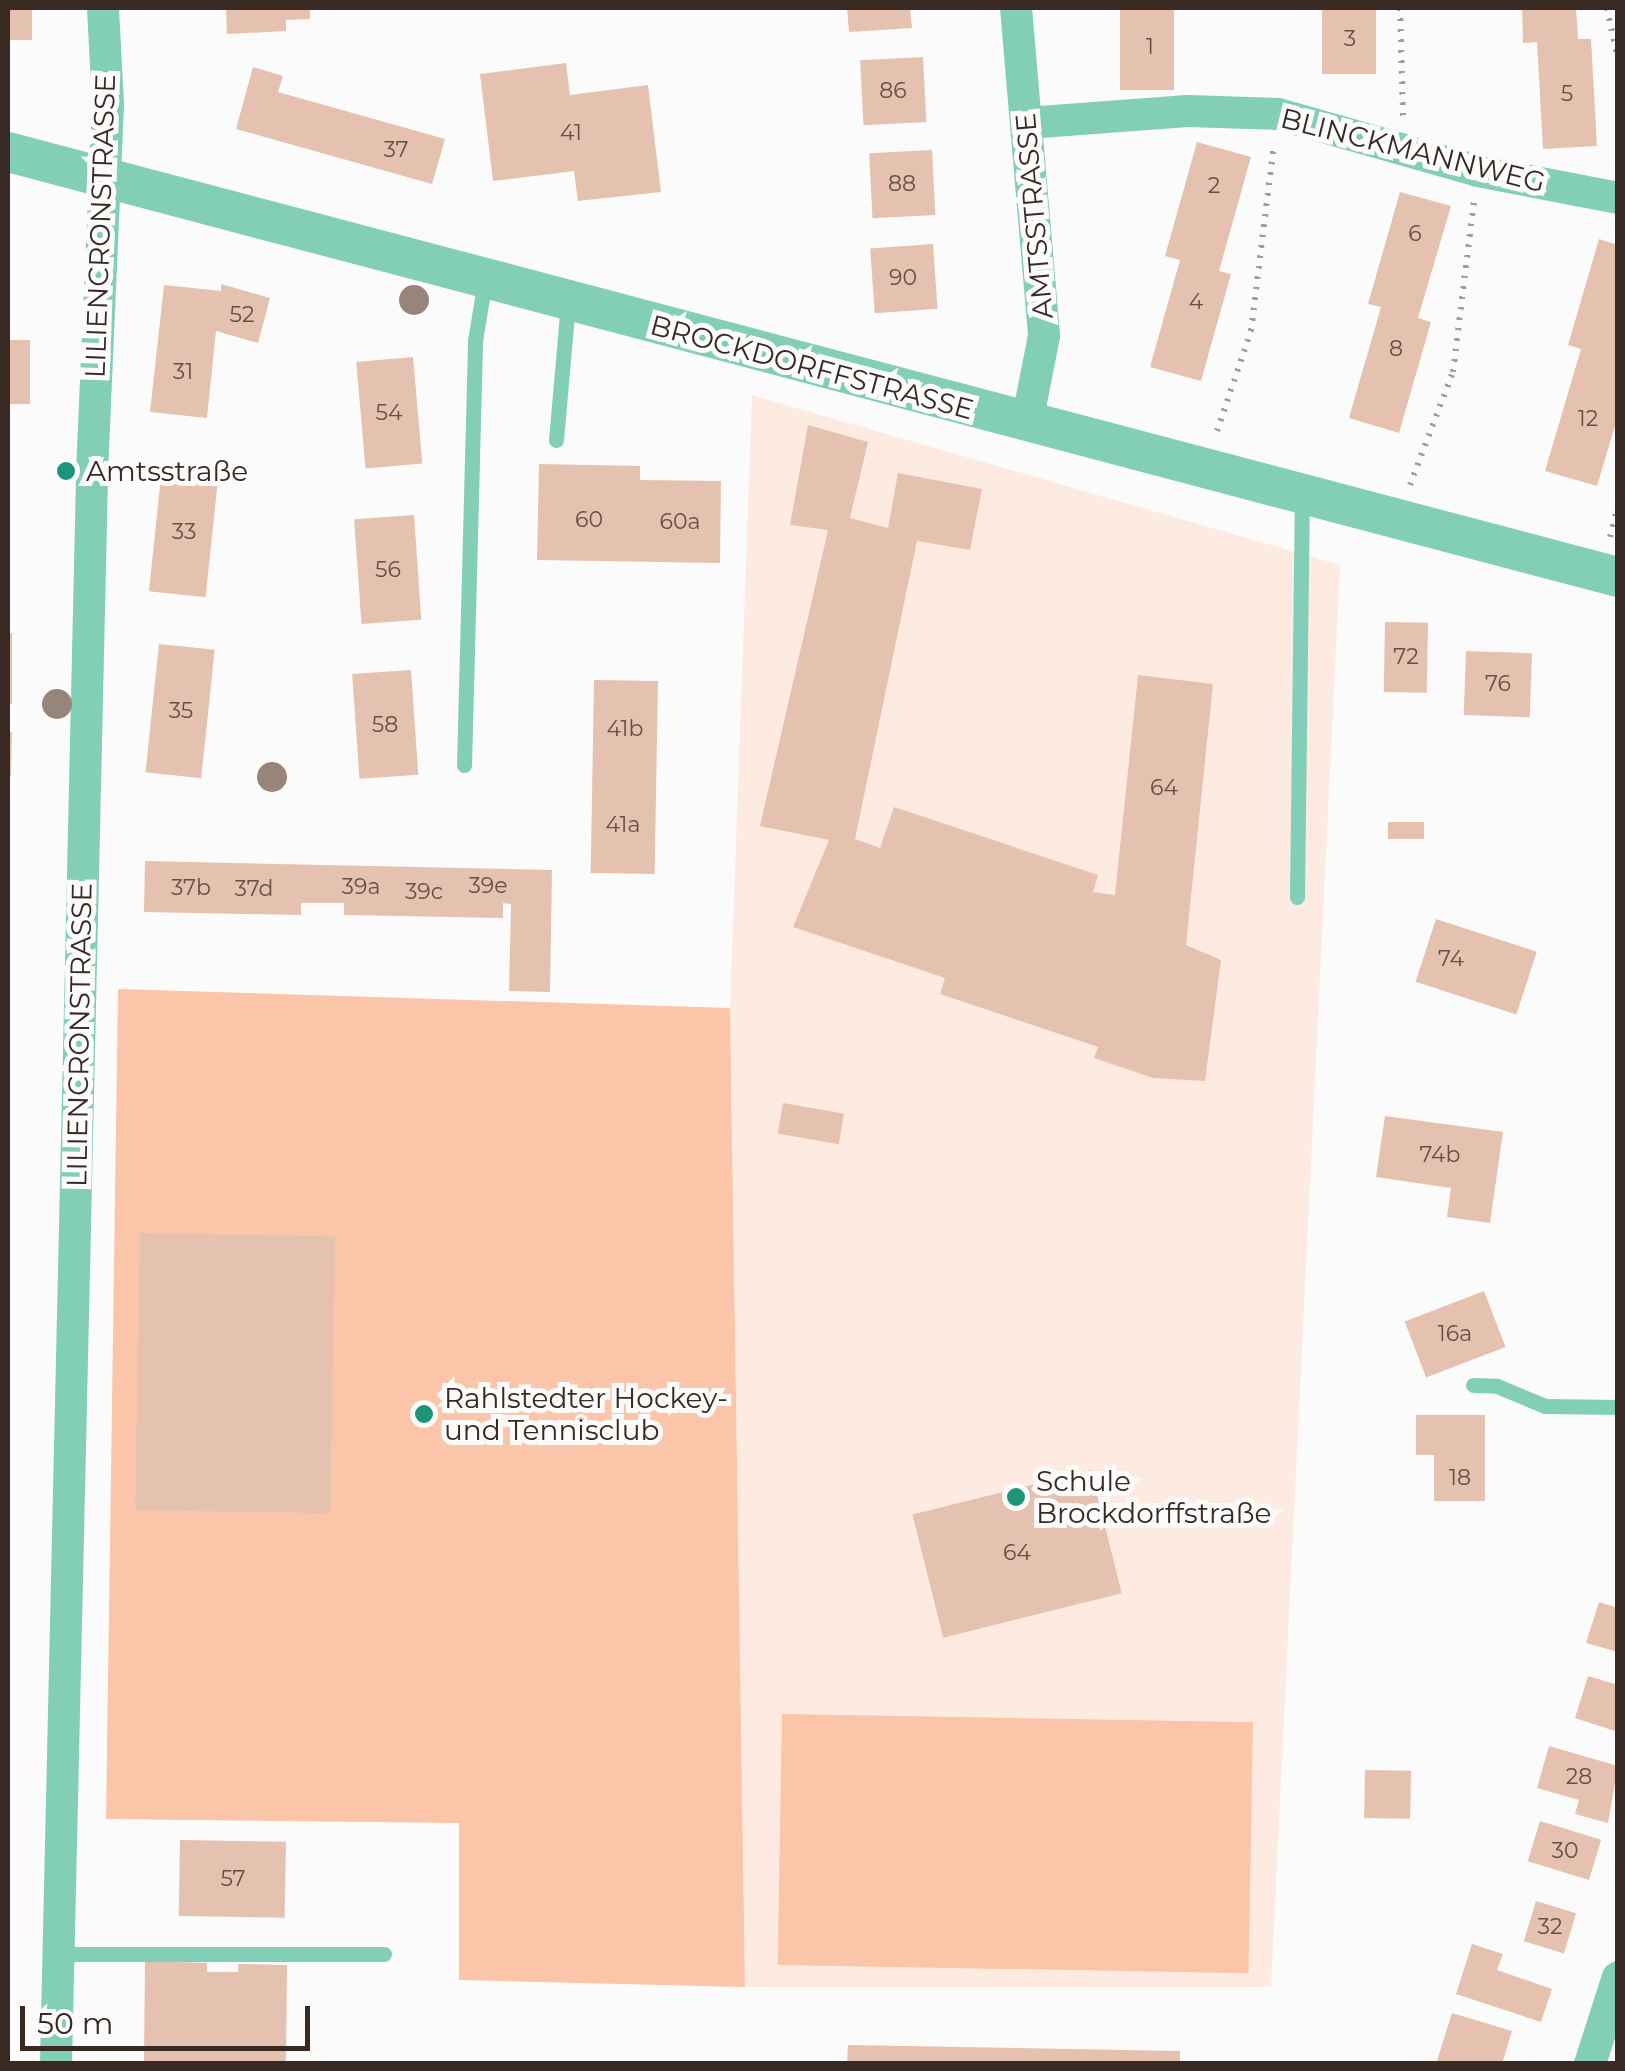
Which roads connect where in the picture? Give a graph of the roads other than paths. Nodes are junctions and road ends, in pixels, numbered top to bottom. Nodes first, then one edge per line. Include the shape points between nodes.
1 (103, 8) edge
2 (1016, 8) edge
3 (1027, 123) junction
4 (8, 152) edge
5 (101, 177) junction
6 (1618, 198) edge
7 (484, 280) junction
8 (568, 302) junction
9 (1027, 423) junction
10 (556, 440) dead end
11 (1302, 494) junction
12 (1618, 577) edge
13 (464, 766) dead end
14 (1297, 897) dead end
15 (1473, 1385) dead end
16 (1618, 1407) edge
17 (57, 1954) junction
18 (384, 1954) dead end
19 (1618, 1977) edge
20 (56, 2064) edge
21 (1590, 2064) edge

1 - 5 street, LILIENCRONSTRASSE via 108,104
2 - 3 street, AMTSSTRASSE
3 - 6 street, BLINCKMANNWEG via 1188,110 1278,114 1478,171
3 - 9 street, AMTSSTRASSE via 1044,336
4 - 5 street, BROCKDORFFSTRASSE
5 - 7 street, BROCKDORFFSTRASSE
5 - 17 street, LILIENCRONSTRASSE
7 - 8 street, BROCKDORFFSTRASSE
7 - 13 lane via 475,340
8 - 9 street, BROCKDORFFSTRASSE
8 - 10 lane
9 - 11 street, BROCKDORFFSTRASSE
11 - 12 street, BROCKDORFFSTRASSE
11 - 14 lane
15 - 16 lane via 1496,1386 1546,1406
17 - 18 lane
17 - 20 street, LILIENCRONSTRASSE
19 - 21 street

